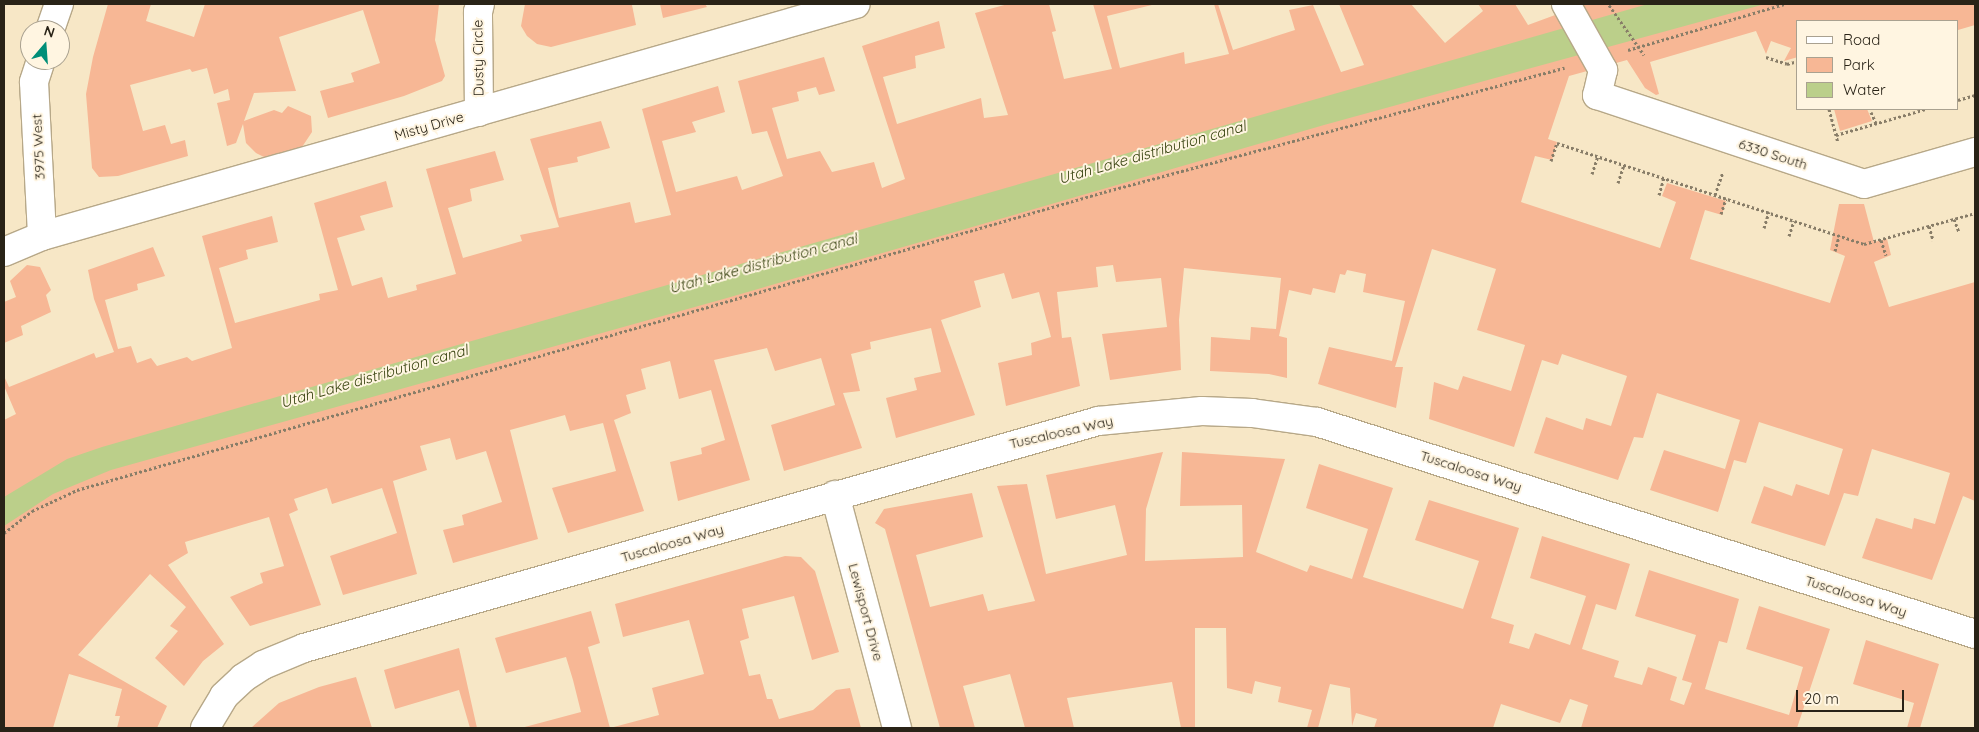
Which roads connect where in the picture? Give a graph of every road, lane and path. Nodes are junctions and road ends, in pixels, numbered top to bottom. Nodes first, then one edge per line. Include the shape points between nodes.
1 (58, 4) edge
2 (480, 4) edge
3 (856, 4) edge
4 (1566, 4) edge
5 (1784, 4) edge
6 (1609, 5) dead end
7 (53, 20) edge
8 (1638, 47) junction
9 (1644, 55) dead end
10 (1766, 58) dead end
11 (1796, 62) edge
12 (1600, 65) junction
13 (38, 70) edge
14 (1975, 95) edge
15 (1959, 100) edge
16 (1829, 110) edge
17 (1916, 110) edge
18 (479, 112) junction
19 (1871, 112) dead end
20 (1876, 123) junction
21 (1836, 135) junction
22 (1840, 148) dead end
23 (1975, 152) edge
24 (1598, 156) junction
25 (1551, 161) dead end
26 (1624, 164) junction
27 (1724, 170) dead end
28 (1592, 174) dead end
29 (1664, 178) junction
30 (1618, 182) dead end
31 (1659, 195) dead end
32 (1715, 195) junction
33 (1726, 199) junction
34 (1768, 212) junction
35 (1975, 213) edge
36 (1722, 214) dead end
37 (1954, 219) junction
38 (1794, 221) junction
39 (1929, 226) junction
40 (1764, 228) dead end
41 (1959, 232) dead end
42 (42, 236) junction
43 (1789, 236) dead end
44 (1838, 236) junction
45 (1881, 240) junction
46 (1933, 240) dead end
47 (1835, 251) dead end
48 (4, 252) edge
49 (1886, 255) dead end
50 (835, 496) junction
51 (4, 533) edge
52 (1975, 634) edge
53 (205, 728) edge
54 (897, 728) edge

1 - 7 street
2 - 18 street, Dusty Circle
3 - 18 street, Misty Drive
4 - 12 street
5 - 8 path
6 - 8 path
8 - 9 path
8 - 12 path
10 - 11 path via 1787,64
12 - 23 street, 6330 South via 1597,95 1864,184
12 - 51 path via 1104,192 77,490 32,511
13 - 42 street, 3975 West via 34,82
14 - 15 path
16 - 21 path
17 - 20 path
18 - 42 street, Misty Drive
19 - 20 path
20 - 21 path
21 - 22 path
24 - 25 path via 1557,143
24 - 26 path
24 - 28 path
26 - 29 path
26 - 30 path
27 - 32 path
29 - 31 path
29 - 32 path
32 - 33 path
33 - 34 path
33 - 36 path
34 - 38 path
34 - 40 path
35 - 37 path
37 - 39 path
37 - 41 path
38 - 43 path
38 - 44 path
39 - 45 path
39 - 46 path
42 - 48 street, Misty Drive
44 - 45 path via 1864,244
44 - 47 path
45 - 49 path
50 - 52 street, Tuscaloosa Way via 1098,421 1202,411 1252,413 1317,422
50 - 53 street, Tuscaloosa Way via 304,648 263,665 243,678 224,696
50 - 54 street, Lewisport Drive

